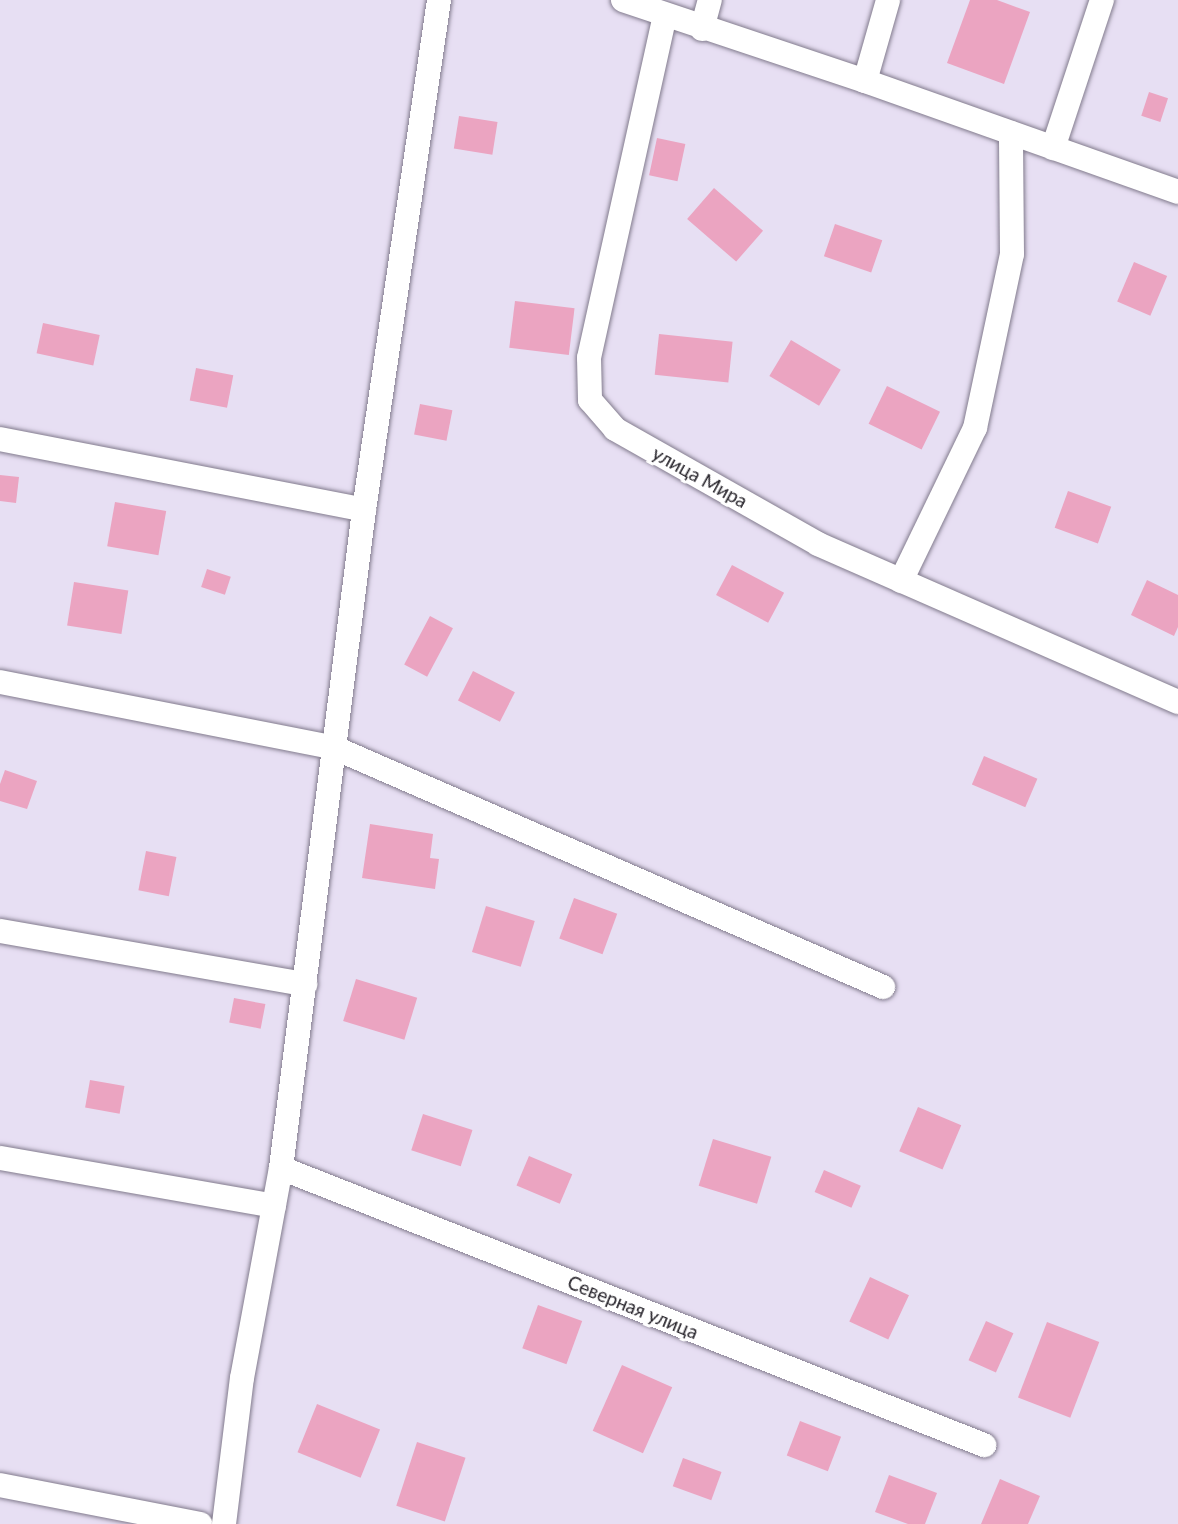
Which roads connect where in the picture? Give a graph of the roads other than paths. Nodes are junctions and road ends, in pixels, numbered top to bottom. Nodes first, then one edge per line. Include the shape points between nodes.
1 (439, 0) edge
2 (623, 0) edge
3 (710, 0) edge
4 (888, 0) edge
5 (1102, 0) edge
6 (664, 15) junction
7 (702, 29) junction
8 (865, 81) junction
9 (1011, 133) junction
10 (1053, 148) junction
11 (1178, 192) edge
12 (0, 439) edge
13 (364, 510) junction
14 (901, 581) junction
15 (0, 682) edge
16 (1178, 702) edge
17 (335, 748) junction
18 (0, 932) edge
19 (305, 984) junction
20 (883, 987) dead end
21 (0, 1158) edge
22 (281, 1168) junction
23 (274, 1206) junction
24 (984, 1446) dead end
25 (0, 1485) edge
26 (200, 1524) edge
27 (224, 1524) edge

1 - 13 street
2 - 6 street
3 - 7 street
4 - 8 street
5 - 10 street
6 - 7 street
6 - 14 street, улица Мира via 589,358 590,400 615,429 818,544
7 - 8 street
8 - 9 street
9 - 10 street
9 - 14 street via 1012,254 975,428
10 - 11 street
12 - 13 street
13 - 17 street
14 - 16 street, улица Мира
15 - 17 street
17 - 19 street
17 - 20 street
18 - 19 street
19 - 22 street
21 - 23 street
22 - 23 street
22 - 24 street, Северная улица
23 - 27 street via 242,1378
25 - 26 street

